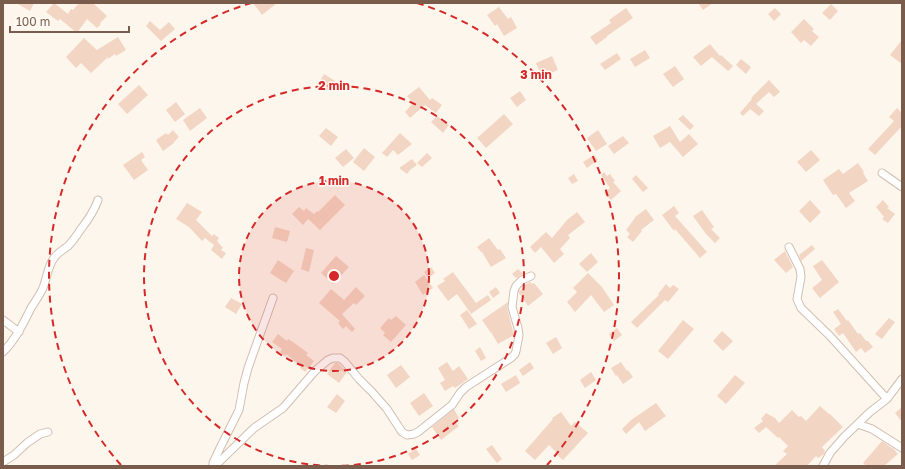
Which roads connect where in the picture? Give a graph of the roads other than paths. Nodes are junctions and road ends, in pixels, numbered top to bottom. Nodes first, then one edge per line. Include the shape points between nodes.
1 (882, 174) dead end
2 (902, 187) edge
3 (98, 200) dead end
4 (789, 247) dead end
5 (531, 276) dead end
6 (273, 298) dead end
7 (3, 320) edge
8 (19, 332) junction
9 (3, 352) edge
10 (902, 379) edge
11 (887, 399) junction
12 (858, 424) junction
13 (48, 432) dead end
14 (902, 448) edge
15 (3, 462) edge
16 (214, 466) edge
17 (823, 466) edge

1 - 2 street
3 - 8 street via 96,208 72,242 54,258 42,289
4 - 11 street via 800,269 797,300 801,308 825,330
5 - 16 street via 522,280 514,291 512,306 519,335 515,354 466,388 452,405 418,432 407,435 402,432 387,409 345,362 340,358 333,358 316,371 283,408 254,428
6 - 16 street via 248,368 238,410 213,463
7 - 8 street
8 - 9 street
10 - 11 street
11 - 12 street
12 - 14 street via 872,429
12 - 17 street via 830,453
13 - 15 street via 40,434

